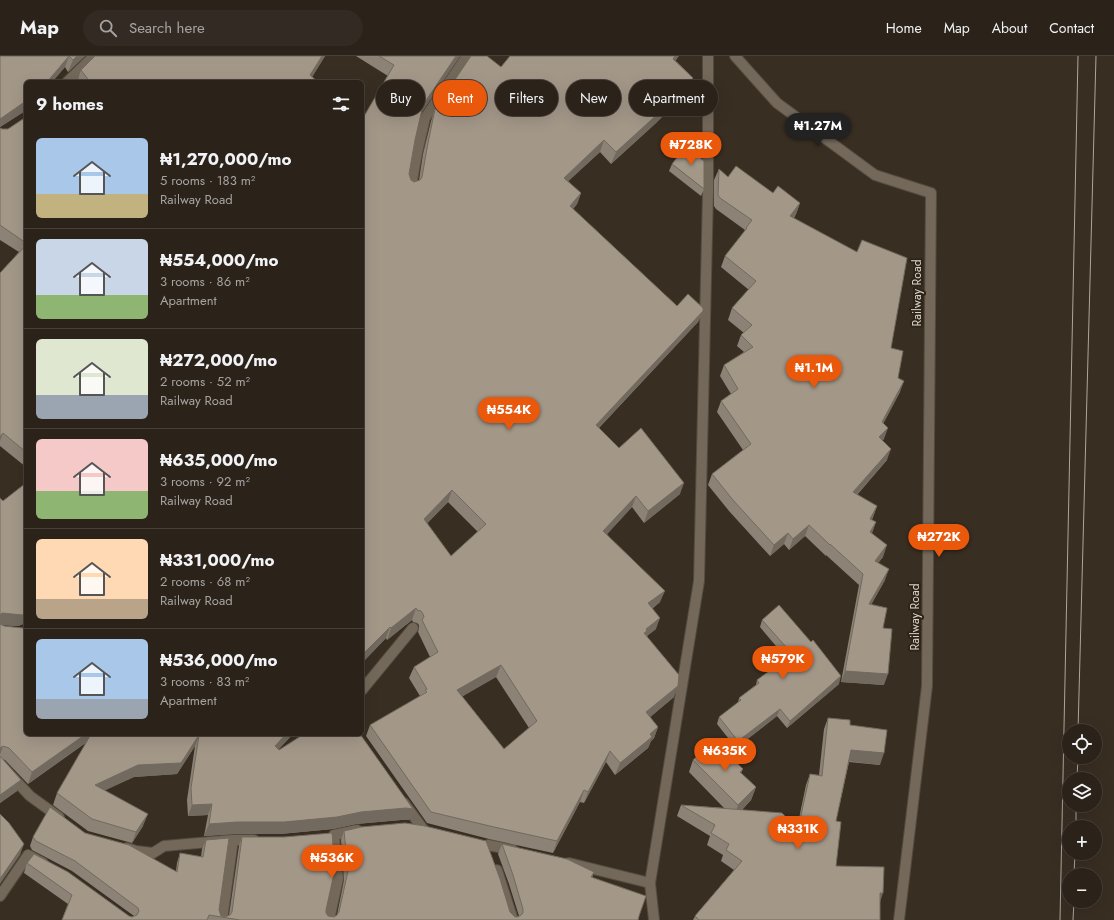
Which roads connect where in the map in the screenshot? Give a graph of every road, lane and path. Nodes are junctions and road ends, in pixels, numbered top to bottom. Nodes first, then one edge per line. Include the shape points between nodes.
1 (94, 56) edge
2 (467, 56) edge
3 (708, 56) edge
4 (735, 56) edge
5 (69, 80) edge
6 (411, 187) edge
7 (413, 628) dead end
8 (364, 688) edge
9 (0, 764) edge
10 (400, 797) edge
11 (66, 823) edge
12 (409, 827) edge
13 (364, 829) edge
14 (233, 840) junction
15 (264, 840) edge
16 (121, 847) edge
17 (525, 853) edge
18 (562, 861) edge
19 (55, 869) edge
20 (650, 883) junction
21 (0, 896) edge
22 (222, 920) edge
23 (330, 920) edge
24 (513, 920) edge
25 (654, 920) edge
26 (899, 920) edge

1 - 5 street
2 - 6 street via 425,118
3 - 20 street via 708,192 699,581
4 - 26 street, Railway Road via 777,103 875,175 931,193 927,686
7 - 8 street
9 - 11 street via 30,796
10 - 12 street via 426,830
13 - 23 street via 330,835 338,879
14 - 15 street
14 - 16 street via 164,846 153,853
14 - 22 street
17 - 24 street via 484,844 503,886
18 - 20 street
19 - 21 street via 25,852
20 - 25 street

